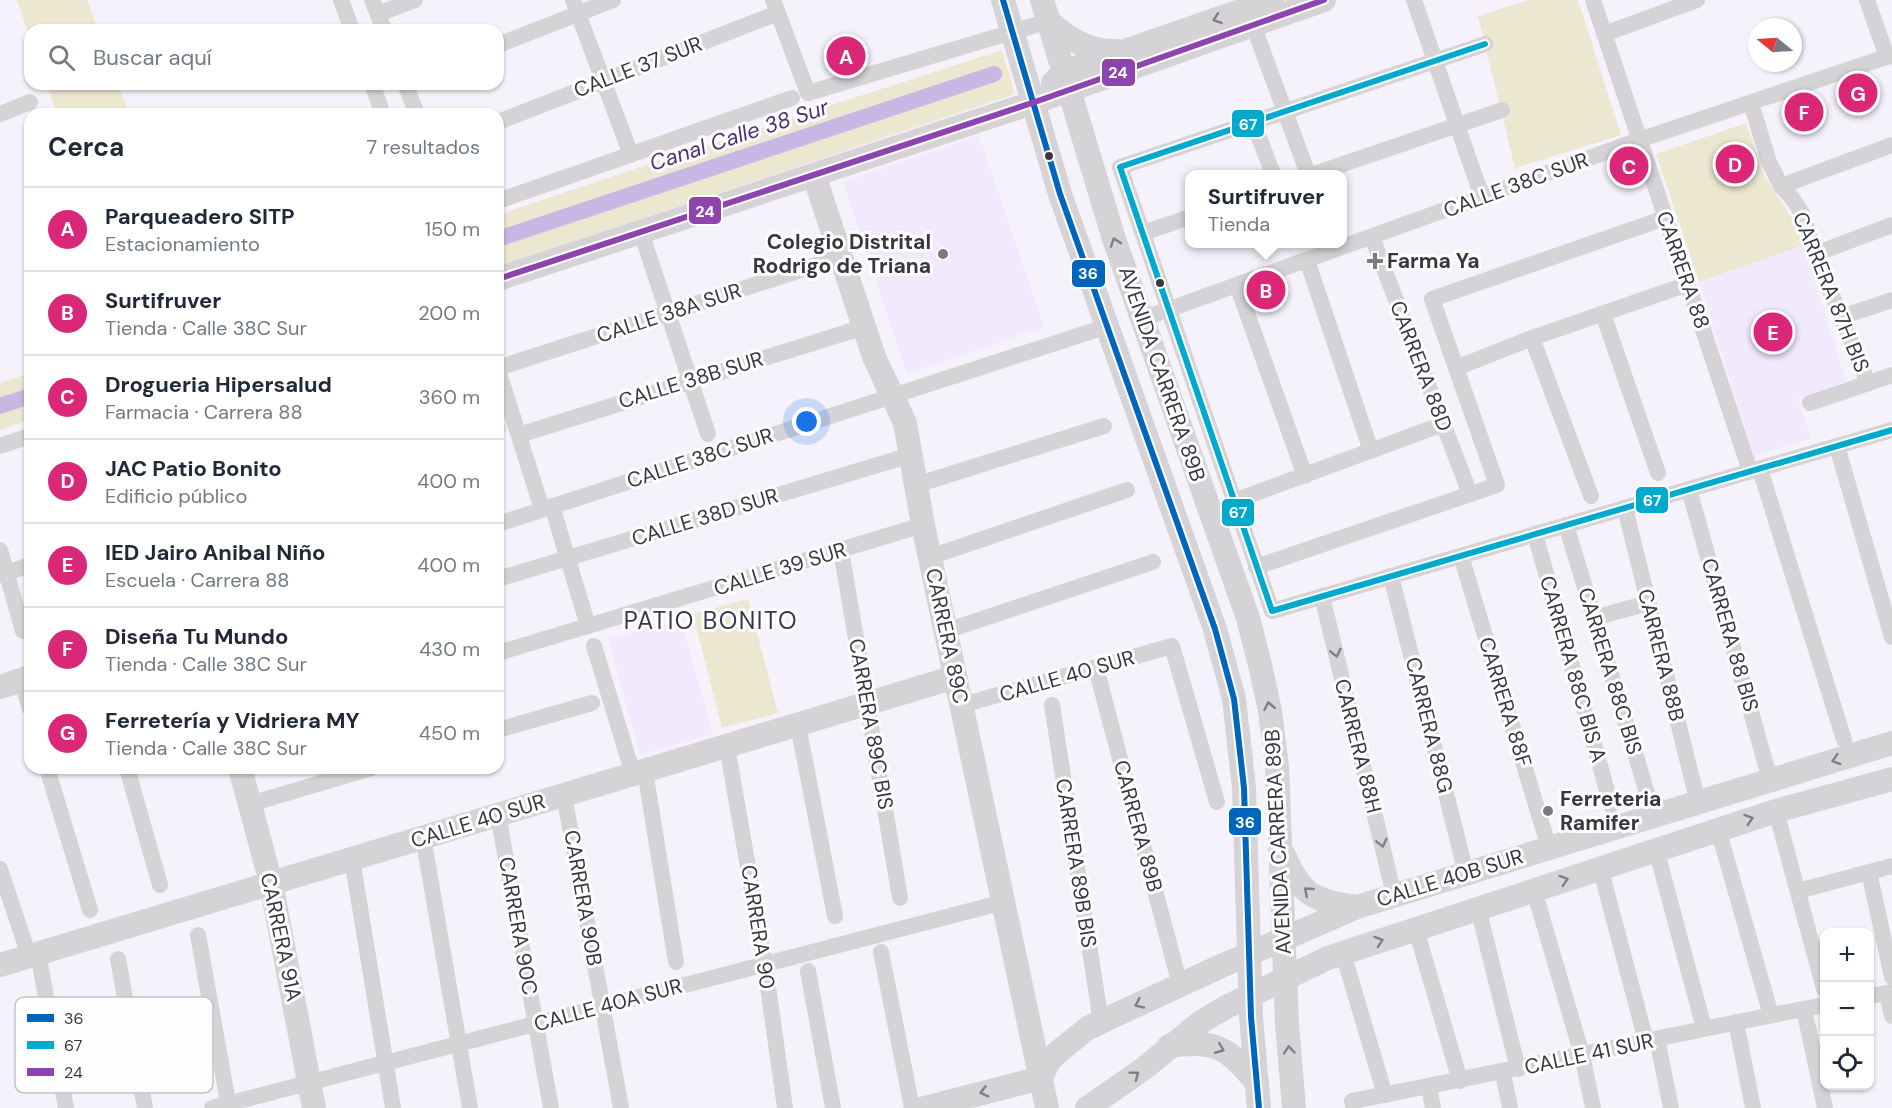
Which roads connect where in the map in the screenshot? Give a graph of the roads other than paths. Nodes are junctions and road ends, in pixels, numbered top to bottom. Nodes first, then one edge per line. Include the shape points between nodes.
1 (341, 0) edge
2 (415, 0) edge
3 (613, 0) edge
4 (1003, 0) edge
5 (1272, 0) edge
6 (1414, 0) edge
7 (1593, 0) edge
8 (1697, 0) edge
9 (1867, 0) edge
10 (1319, 1) edge
11 (775, 6) edge
12 (575, 7) edge
13 (1046, 10) edge
14 (378, 15) edge
15 (350, 24) edge
16 (1253, 25) junction
17 (1012, 32) junction
18 (1604, 33) junction
19 (504, 42) edge
20 (1485, 44) dead end
21 (1122, 51) junction
22 (1890, 56) edge
23 (1435, 61) junction
24 (603, 81) junction
25 (1066, 81) junction
26 (374, 90) edge
27 (407, 90) edge
28 (800, 95) junction
29 (30, 102) dead end
30 (1751, 103) junction
31 (1032, 104) junction
32 (381, 108) edge
33 (415, 108) edge
34 (1502, 110) dead end
35 (1285, 112) junction
36 (0, 114) edge
37 (504, 120) edge
38 (1253, 122) junction
39 (1457, 125) junction
40 (1640, 140) junction
41 (1892, 146) edge
42 (631, 155) junction
43 (1271, 170) edge
44 (1307, 170) edge
45 (1326, 170) edge
46 (814, 175) junction
47 (1781, 186) junction
48 (1482, 197) junction
49 (504, 199) edge
50 (1665, 218) junction
51 (1185, 219) edge
52 (1892, 225) edge
53 (641, 232) junction
54 (1143, 233) junction
55 (1371, 237) junction
56 (1347, 243) edge
57 (1331, 248) edge
58 (1815, 254) junction
59 (841, 257) junction
60 (1307, 260) junction
61 (504, 277) edge
62 (1688, 284) junction
63 (1238, 285) junction
64 (1892, 300) edge
65 (1169, 310) junction
66 (668, 313) junction
67 (1603, 314) junction
68 (1841, 317) junction
69 (1142, 319) junction
70 (1108, 326) junction
71 (864, 327) junction
72 (1532, 338) junction
73 (504, 367) edge
74 (1456, 368) junction
75 (1892, 375) edge
76 (690, 380) junction
77 (1868, 383) junction
78 (504, 388) edge
79 (892, 396) junction
80 (1810, 403) dead end
81 (1104, 426) dead end
82 (1435, 427) dead end
83 (1892, 430) edge
84 (708, 434) dead end
85 (519, 435) junction
86 (24, 438) edge
87 (0, 446) edge
88 (1837, 446) junction
89 (1371, 451) junction
90 (911, 455) junction
91 (1755, 470) junction
92 (1658, 473) dead end
93 (1305, 476) junction
94 (916, 485) junction
95 (1689, 489) junction
96 (1126, 490) dead end
97 (1470, 494) junction
98 (1591, 496) dead end
99 (1234, 501) junction
100 (547, 508) junction
101 (1625, 508) junction
102 (504, 522) edge
103 (923, 525) junction
104 (1566, 525) junction
105 (1535, 534) junction
106 (0, 550) edge
107 (841, 550) junction
108 (1461, 556) junction
109 (930, 557) junction
110 (568, 558) junction
111 (1153, 562) dead end
112 (24, 567) edge
113 (1257, 567) junction
114 (3, 574) edge
115 (1390, 576) junction
116 (504, 577) edge
117 (1322, 596) junction
118 (1648, 603) junction
119 (1594, 618) junction
120 (588, 626) junction
121 (23, 631) dead end
122 (946, 631) junction
123 (1892, 637) edge
124 (594, 645) dead end
125 (504, 651) edge
126 (1096, 668) junction
127 (955, 677) junction
128 (17, 681) edge
129 (24, 696) edge
130 (592, 703) dead end
131 (867, 704) junction
132 (962, 705) junction
133 (1052, 705) dead end
134 (798, 725) junction
135 (504, 728) edge
136 (1844, 740) dead end
137 (1892, 743) edge
138 (727, 746) junction
139 (639, 772) junction
140 (50, 774) edge
141 (129, 774) edge
142 (242, 774) edge
143 (351, 774) edge
144 (1892, 778) edge
145 (1770, 780) junction
146 (564, 795) junction
147 (1217, 802) dead end
148 (1698, 803) junction
149 (250, 804) junction
150 (1611, 805) dead end
151 (1776, 811) junction
152 (498, 815) junction
153 (1654, 816) junction
154 (1718, 829) junction
155 (423, 837) junction
156 (1281, 848) junction
157 (1549, 848) junction
158 (1656, 849) junction
159 (352, 859) junction
160 (1892, 866) edge
161 (1600, 867) junction
162 (0, 869) edge
163 (1869, 872) junction
164 (1466, 873) junction
165 (271, 883) junction
166 (160, 885) dead end
167 (1534, 890) junction
168 (1798, 891) junction
169 (1394, 895) junction
170 (900, 898) dead end
171 (1004, 902) junction
172 (1356, 907) junction
173 (1478, 908) junction
174 (90, 910) dead end
175 (835, 916) dead end
176 (1416, 929) junction
177 (198, 935) dead end
178 (1284, 939) junction
179 (881, 952) dead end
180 (1343, 953) junction
181 (1249, 954) junction
182 (33, 955) junction
183 (118, 959) dead end
184 (676, 962) dead end
185 (0, 965) edge
186 (765, 965) junction
187 (808, 970) dead end
188 (1285, 978) junction
189 (1822, 982) edge
190 (1180, 985) junction
191 (1890, 987) edge
192 (1874, 994) edge
193 (1250, 995) junction
194 (42, 997) edge
195 (125, 997) edge
196 (207, 997) edge
197 (1820, 1006) edge
198 (602, 1007) junction
199 (1804, 1009) junction
200 (1771, 1015) junction
201 (1892, 1016) edge
202 (1101, 1022) junction
203 (1737, 1022) junction
204 (535, 1024) junction
205 (1704, 1028) junction
206 (213, 1038) edge
207 (1652, 1040) junction
208 (459, 1044) junction
209 (1169, 1046) junction
210 (1582, 1055) junction
211 (386, 1063) junction
212 (1510, 1071) junction
213 (1041, 1078) junction
214 (1460, 1081) junction
215 (310, 1083) junction
216 (1257, 1083) junction
217 (1429, 1087) junction
218 (63, 1093) edge
219 (142, 1093) edge
220 (1385, 1095) junction
221 (1353, 1105) edge
222 (223, 1107) edge
223 (66, 1108) edge
224 (145, 1108) edge
225 (314, 1108) edge
226 (393, 1108) edge
227 (470, 1108) edge
228 (550, 1108) edge
229 (621, 1108) edge
230 (785, 1108) edge
231 (833, 1108) edge
232 (912, 1108) edge
233 (924, 1108) edge
234 (1047, 1108) edge
235 (1087, 1108) edge
236 (1259, 1108) edge
237 (1294, 1108) edge
238 (1433, 1108) edge
239 (1510, 1108) edge
240 (1593, 1108) edge
241 (1671, 1108) edge
242 (1753, 1108) edge
243 (1825, 1108) edge

1 - 15 street
2 - 14 street
3 - 12 street
4 - 17 street, AVENIDA CARRERA 89B
5 -> 21 street
6 - 23 street
7 - 18 street, CARRERA 88
8 - 18 street
9 - 22 street
10 - 16 street
11 - 24 street, CALLE 37 SUR
11 - 28 street
12 - 19 street
12 - 24 street
13 - 17 street
13 - 21 street via 1062,33 1088,47
13 - 25 street, AVENIDA CARRERA 89B
16 - 25 street
16 - 35 street
17 - 28 street
17 - 31 street, AVENIDA CARRERA 89B
18 - 40 street, CARRERA 88
20 - 23 street
21 - 25 street
22 - 30 street, CALLE 38C SUR
23 - 35 street
23 - 39 street
24 - 37 street, CALLE 37 SUR
24 - 42 street
25 - 31 street
69 -> 25 street, AVENIDA CARRERA 89B
26 - 32 street
27 - 33 street
28 - 42 street
29 - 36 street
30 - 40 street, CALLE 38C SUR
30 - 47 street, CARRERA 87H BIS via 1769,162
31 - 46 street
31 - 70 street, AVENIDA CARRERA 89B
34 - 39 street
35 - 38 street
35 - 44 street
38 - 43 street
38 - 54 street via 1120,167
39 - 45 street
39 - 48 street
40 - 48 street, CALLE 38C SUR
40 - 50 street, CARRERA 88
41 - 47 street
42 - 49 street
46 - 53 street
46 - 59 street, CARRERA 89C
47 - 58 street, CARRERA 87H BIS via 1802,213
48 - 55 street, CALLE 38C SUR
50 - 62 street, CARRERA 88
50 - 74 street, CARRERA 88D via 1432,299
51 - 54 street
52 - 58 street
53 - 61 street
53 - 66 street
54 - 65 street
55 - 56 street, CALLE 38C SUR
55 - 97 street, CARRERA 88D
57 - 60 street, CALLE 38C SUR
58 - 68 street, CARRERA 87H BIS
59 - 66 street, CALLE 38A SUR
59 - 71 street, CARRERA 89C
60 - 63 street, CALLE 38C SUR
60 - 89 street
62 - 67 street
62 - 91 street, CARRERA 88
63 - 65 street, CALLE 38C SUR
63 - 93 street
64 - 68 street
65 - 69 street, CALLE 38C SUR
65 - 99 street
66 - 73 street, CALLE 38A SUR
66 - 76 street
67 - 72 street
67 - 92 street
68 - 77 street, CARRERA 87H BIS
156 -> 69 street, AVENIDA CARRERA 89B via 1270,711 1248,618
70 - 79 street, CALLE 38C SUR
70 - 181 street, AVENIDA CARRERA 89B via 1215,629 1234,699 1244,788
71 - 76 street, CALLE 38B SUR
71 - 79 street, CARRERA 89C
72 - 74 street
72 - 98 street
74 - 97 street, CARRERA 88D via 1497,485
75 - 77 street
76 - 84 street
76 - 85 street, CALLE 38B SUR
77 - 80 street
78 - 85 street
79 - 90 street, CARRERA 89C via 905,423
79 - 100 street, CALLE 38C SUR
81 - 94 street
82 - 89 street
83 - 88 street
85 - 100 street
86 - 87 street
88 - 91 street
88 - 123 street
89 - 93 street
90 - 94 street, CARRERA 89C
90 - 110 street, CALLE 38D SUR
91 - 95 street
91 - 136 street, CARRERA 88
93 - 99 street
94 - 103 street, CARRERA 89C
95 - 101 street
95 - 145 street, CARRERA 88 BIS
96 - 109 street
97 - 113 street
99 - 113 street
100 - 102 street, CALLE 38C SUR
100 - 110 street
101 - 104 street
101 - 118 street, CARRERA 88B
103 - 107 street, CALLE 39 SUR
103 - 109 street, CARRERA 89C
104 - 105 street
104 - 119 street, CARRERA 88C BIS
105 - 108 street
105 - 150 street, CARRERA 88C BIS A
106 - 114 street
107 - 120 street, CALLE 39 SUR
107 - 131 street, CARRERA 89C BIS
108 - 115 street
108 - 157 street, CARRERA 88F
109 - 122 street, CARRERA 89C
110 - 116 street, CALLE 38D SUR
110 - 120 street
111 - 122 street
112 - 114 street
113 - 117 street via 1272,611
114 - 121 street
115 - 117 street
115 - 164 street, CARRERA 88G
117 -> 169 street, CARRERA 88H
118 - 119 street
118 - 148 street, CARRERA 88B
119 - 153 street, CARRERA 88C BIS
120 - 125 street, CALLE 39 SUR
122 - 127 street, CARRERA 89C
124 - 139 street
126 - 132 street, CALLE 40 SUR
126 - 147 street, CALLE 40 SUR via 1172,646
126 - 190 street, CARRERA 89B
127 - 131 street, CALLE 40 SUR
127 - 132 street, CARRERA 89C
128 - 129 street
130 - 135 street
131 - 134 street, CALLE 40 SUR
131 - 170 street, CARRERA 89C BIS
132 - 171 street, CARRERA 89C
133 - 202 street, CARRERA 89B BIS
134 - 138 street, CALLE 40 SUR
134 - 175 street
137 -> 145 street, CALLE 40B SUR
138 - 139 street, CALLE 40 SUR
138 - 186 street, CARRERA 90
139 - 146 street, CALLE 40 SUR
139 - 184 street
140 - 174 street
141 - 166 street
142 - 149 street, CARRERA 91A
143 - 149 street
144 - 151 street, CALLE 40B SUR
145 - 148 street, CALLE 40B SUR
146 - 152 street, CALLE 40 SUR
146 - 198 street, CARRERA 90B
148 - 153 street, CALLE 40B SUR
149 - 165 street, CARRERA 91A
154 -> 151 street, CALLE 40B SUR
151 - 168 street
152 - 155 street, CALLE 40 SUR
152 - 204 street, CARRERA 90C
153 - 157 street, CALLE 40B SUR
154 - 158 street, CALLE 40B SUR
154 - 200 street
155 - 159 street, CALLE 40 SUR
155 - 208 street
172 -> 156 street via 1326,902 1305,890
156 - 178 street, AVENIDA CARRERA 89B
157 - 164 street, CALLE 40B SUR
158 - 161 street, CALLE 40B SUR
158 - 205 street
159 - 165 street, CALLE 40 SUR
159 - 211 street
160 - 163 street
167 -> 161 street, CALLE 40B SUR
161 - 207 street
162 - 182 street
163 - 168 street
163 - 191 street
164 - 169 street, CALLE 40B SUR
165 - 182 street, CALLE 40 SUR
165 - 215 street, CARRERA 91A
167 - 173 street, CALLE 40B SUR
167 - 210 street
168 - 189 street
169 - 172 street, CALLE 40B SUR
171 - 186 street, CALLE 40A SUR
171 - 213 street, CARRERA 89C
172 - 178 street, CALLE 40B SUR
173 - 176 street, CALLE 40B SUR
173 - 212 street
180 -> 176 street, CALLE 40B SUR
176 - 214 street
177 - 196 street
178 - 181 street, CALLE 40B SUR
178 - 188 street, AVENIDA CARRERA 89B
179 - 232 street
180 - 188 street, CALLE 40B SUR
180 - 220 street
181 - 190 street, CALLE 40B SUR
181 - 193 street, AVENIDA CARRERA 89B
182 - 185 street, CALLE 40 SUR
182 - 194 street
183 - 195 street
186 - 198 street, CALLE 40A SUR
186 - 230 street, CARRERA 90
187 - 231 street
188 - 193 street, CALLE 40B SUR
237 -> 188 street, AVENIDA CARRERA 89B
190 -> 202 street, CALLE 40B SUR
191 - 192 street
191 - 201 street
193 - 209 street, CALLE 40B SUR via 1201,1022
193 - 216 street, AVENIDA CARRERA 89B
197 - 199 street, CALLE 41 SUR
198 - 204 street, CALLE 40A SUR
198 - 229 street, CARRERA 90B
199 - 200 street, CALLE 41 SUR
199 - 243 street
200 - 203 street, CALLE 41 SUR
202 - 213 street, CALLE 40B SUR via 1058,1052
203 - 205 street, CALLE 41 SUR
203 - 242 street
204 - 208 street, CALLE 40A SUR
204 - 228 street, CARRERA 90C
205 - 207 street, CALLE 41 SUR
206 - 222 street
207 - 210 street, CALLE 41 SUR
207 - 241 street
208 - 211 street, CALLE 40A SUR
208 - 227 street
209 -> 216 street via 1201,1043 1215,1047 1239,1061
235 -> 209 street, CALLE 40B SUR
210 - 212 street, CALLE 41 SUR
210 - 240 street
211 - 215 street, CALLE 40A SUR
211 - 226 street
212 - 214 street, CALLE 41 SUR
212 - 239 street
213 -> 233 street
213 - 234 street, CARRERA 89C
214 - 217 street, CALLE 41 SUR
215 - 222 street, CALLE 40A SUR
215 - 225 street, CARRERA 91A
216 - 236 street, AVENIDA CARRERA 89B
217 - 220 street, CALLE 41 SUR
217 - 238 street
218 - 223 street
219 - 224 street
220 - 221 street, CALLE 41 SUR

